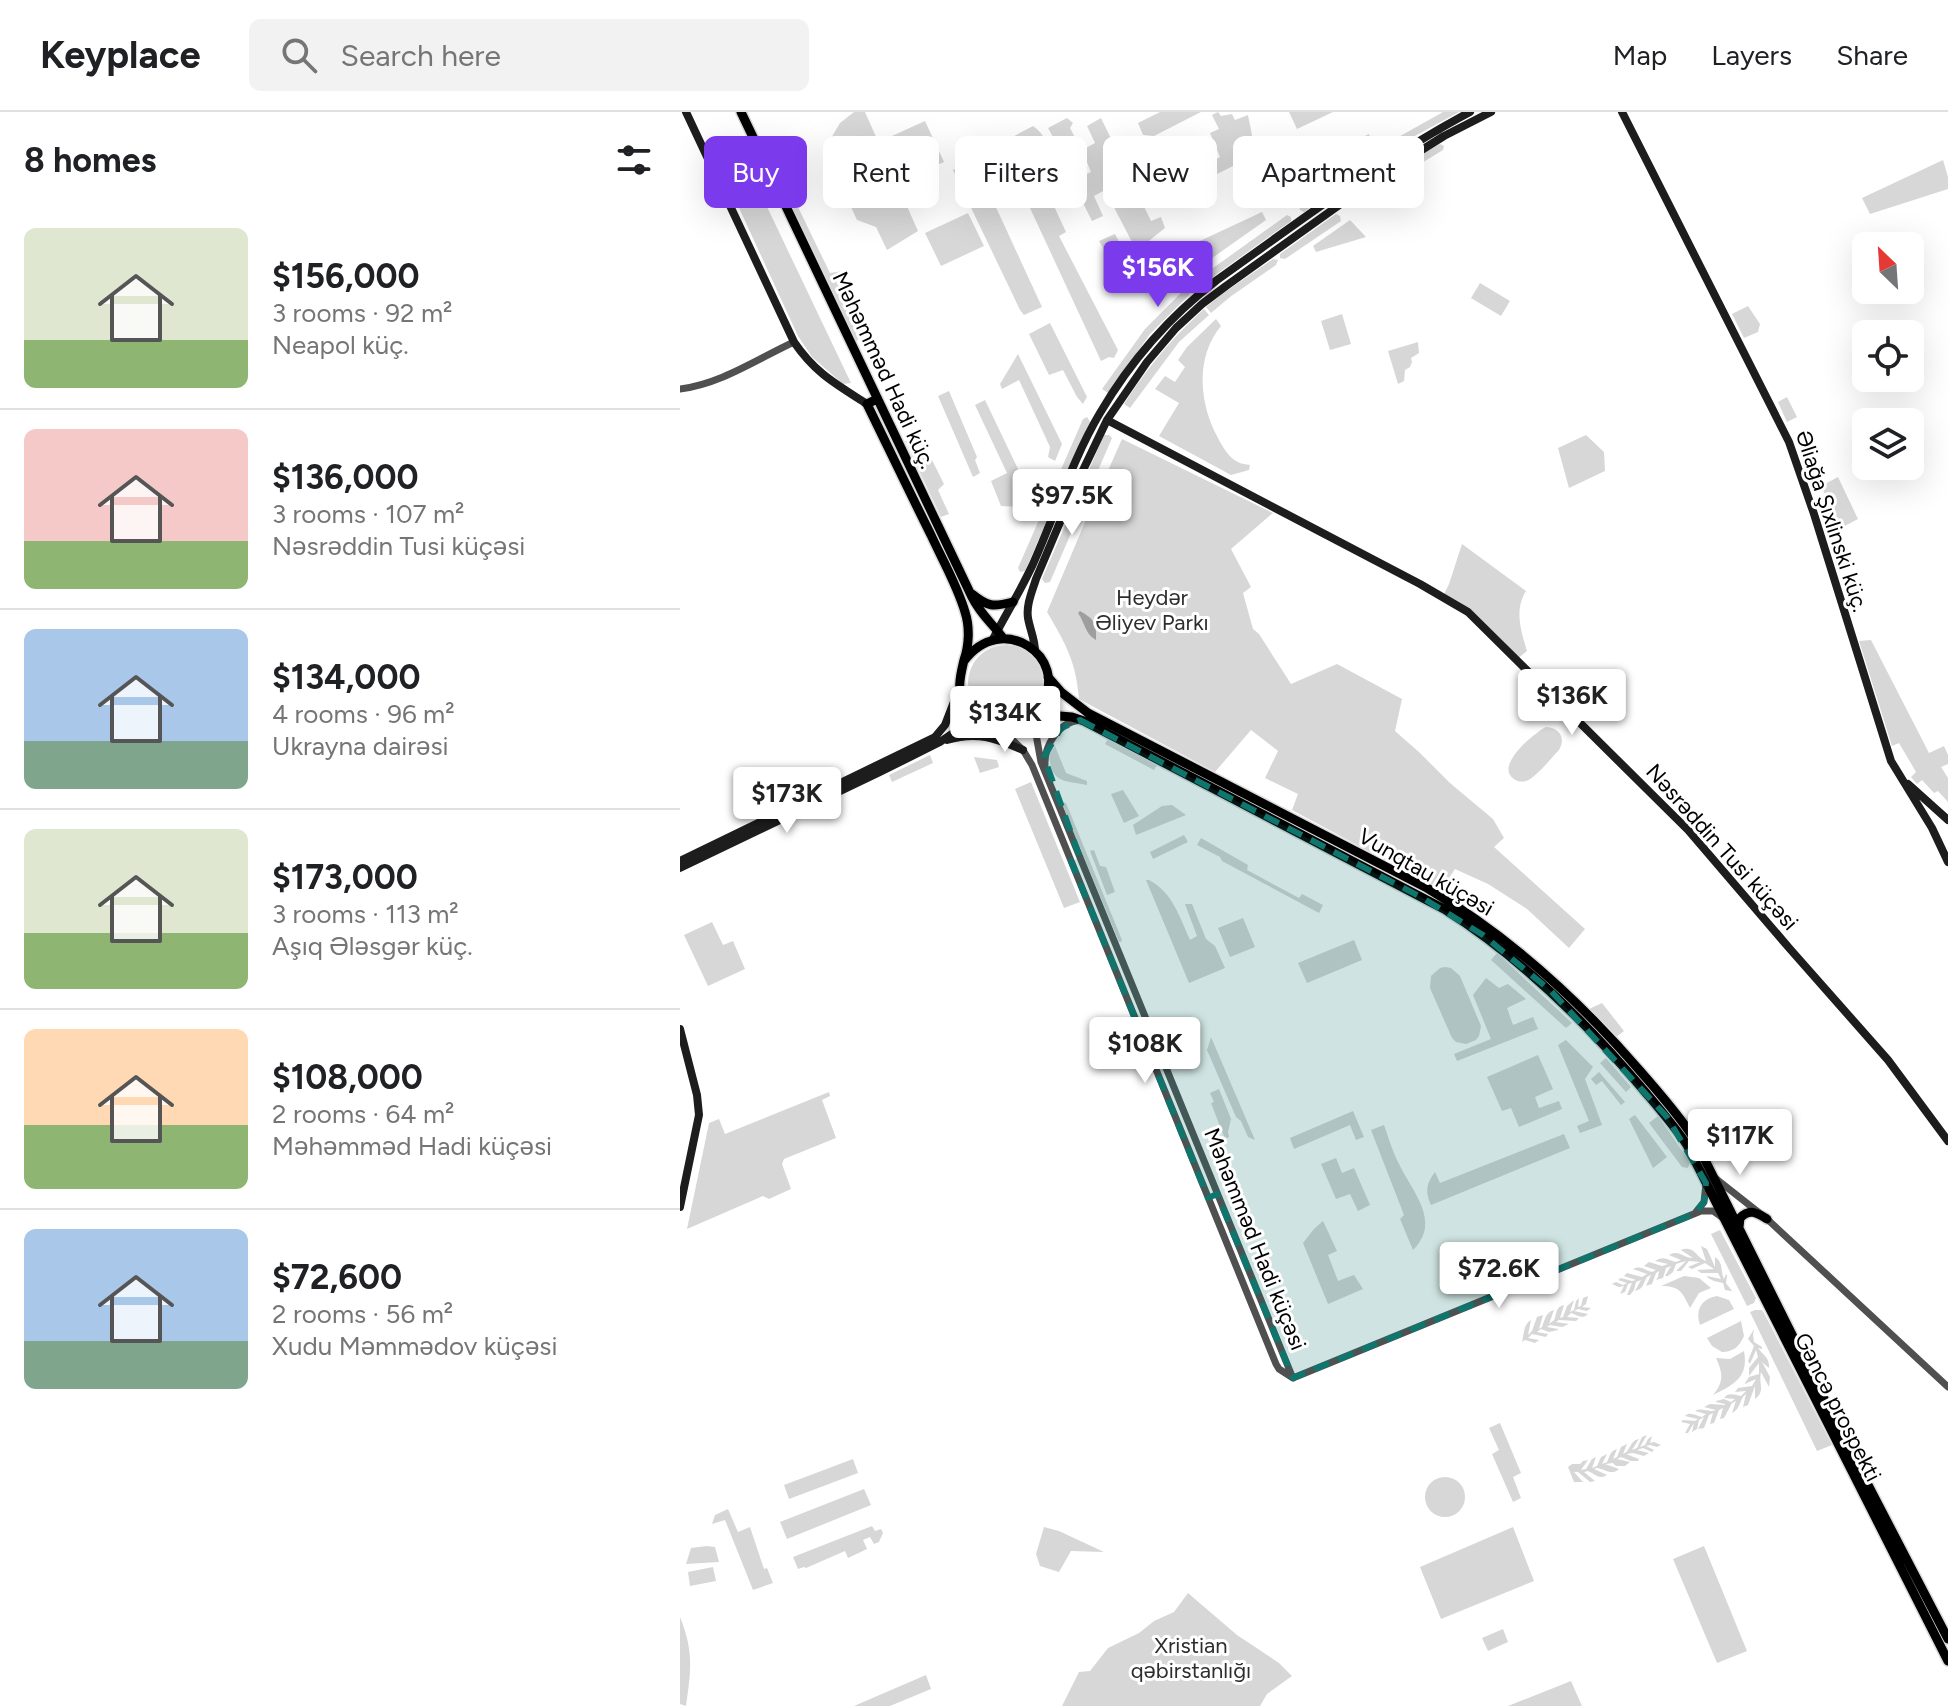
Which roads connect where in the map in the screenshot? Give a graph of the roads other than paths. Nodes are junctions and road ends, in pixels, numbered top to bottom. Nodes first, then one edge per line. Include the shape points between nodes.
1 (686, 112) edge
2 (741, 112) edge
3 (1470, 112) edge
4 (1491, 112) edge
5 (1622, 112) edge
6 (794, 342) junction
7 (680, 389) edge
8 (877, 399) junction
9 (867, 404) junction
10 (1107, 420) junction
11 (969, 591) junction
12 (1013, 602) junction
13 (998, 636) junction
14 (1035, 651) junction
15 (964, 661) junction
16 (1048, 677) junction
17 (959, 688) junction
18 (1034, 714) junction
19 (1084, 718) junction
20 (994, 726) junction
21 (940, 742) junction
22 (1023, 750) junction
23 (1045, 772) junction
24 (1901, 778) junction
25 (1948, 822) edge
26 (1932, 828) junction
27 (1076, 860) junction
28 (680, 861) edge
29 (1948, 862) edge
30 (680, 868) edge
31 (680, 1029) edge
32 (680, 1042) edge
33 (697, 1115) junction
34 (1948, 1141) edge
35 (1691, 1142) junction
36 (1699, 1168) joint
37 (1710, 1180) junction
38 (680, 1186) edge
39 (1217, 1194) junction
40 (1208, 1198) junction
41 (680, 1207) edge
42 (1694, 1214) junction
43 (1723, 1218) junction
44 (1767, 1219) junction
45 (1740, 1230) junction
46 (1293, 1378) junction
47 (1948, 1387) edge
48 (1948, 1639) edge
49 (1948, 1661) edge

1 - 6 main road
2 - 8 main road, Məhəmməd Hadi küç.
3 - 12 main road via 1372,170 1217,280 1169,321 1099,415
4 - 10 main road via 1398,164 1202,304 1162,343
5 - 24 main road, Əliağa Şıxlinski küç. via 1789,442 1891,761
6 - 7 street via 716,380
6 - 9 main road via 824,376
8 - 9 main road
8 - 11 main road, Məhəmməd Hadi küç.
9 - 15 main road, Məhəmməd Hadi küç. via 965,611
10 - 14 main road via 1031,594 1028,614
10 - 34 main road, Nəsrəddin Tusi küçəsi via 1468,612 1688,830 1888,1060
11 - 12 main road via 988,605
11 - 13 main road, Məhəmməd Hadi küç.
12 - 13 main road
13 - 14 main road
13 - 15 main road
14 - 16 main road
15 - 17 main road
16 - 18 main road via 1045,697
16 - 19 main road
17 - 20 main road via 973,715
17 - 28 main road via 935,737
18 - 19 main road
18 - 20 main road via 1021,723
18 - 23 street, Məhəmməd Hadi küçəsi
19 - 23 street via 1067,723 1055,735 1045,752
19 - 35 main road, Vunqtau küçəsi via 1467,924 1551,991
20 - 21 main road via 967,725
20 - 22 street, Məhəmməd Hadi küçəsi
21 - 22 main road via 973,735
21 - 30 main road
22 - 27 street, Məhəmməd Hadi küçəsi
23 - 27 street, Məhəmməd Hadi küçəsi
24 - 25 main road
24 - 26 main road, Əliağa Şıxlinski küç.
25 - 26 main road
26 - 29 main road, Əliağa Şıxlinski küç.
27 - 39 street, Məhəmməd Hadi küçəsi
27 - 40 street, Məhəmməd Hadi küçəsi
31 - 33 main road
32 - 33 main road
33 - 38 main road
33 - 41 main road
35 - 36 main road, Vunqtau küçəsi
35 - 37 main road, Vunqtau küçəsi
36 - 37 main road, Gəncə prospekti
37 - 42 street
37 - 43 main road, Gəncə prospekti
37 - 44 street
37 - 45 main road, Gəncə prospekti
39 - 40 street
39 - 46 street, Məhəmməd Hadi küçəsi
40 - 46 street, Məhəmməd Hadi küçəsi via 1276,1364
42 - 43 street via 1708,1210
42 - 46 street
43 - 49 main road, Gəncə prospekti
44 - 45 main road via 1749,1212 1740,1218
44 - 47 street
45 - 48 main road, Gəncə prospekti

